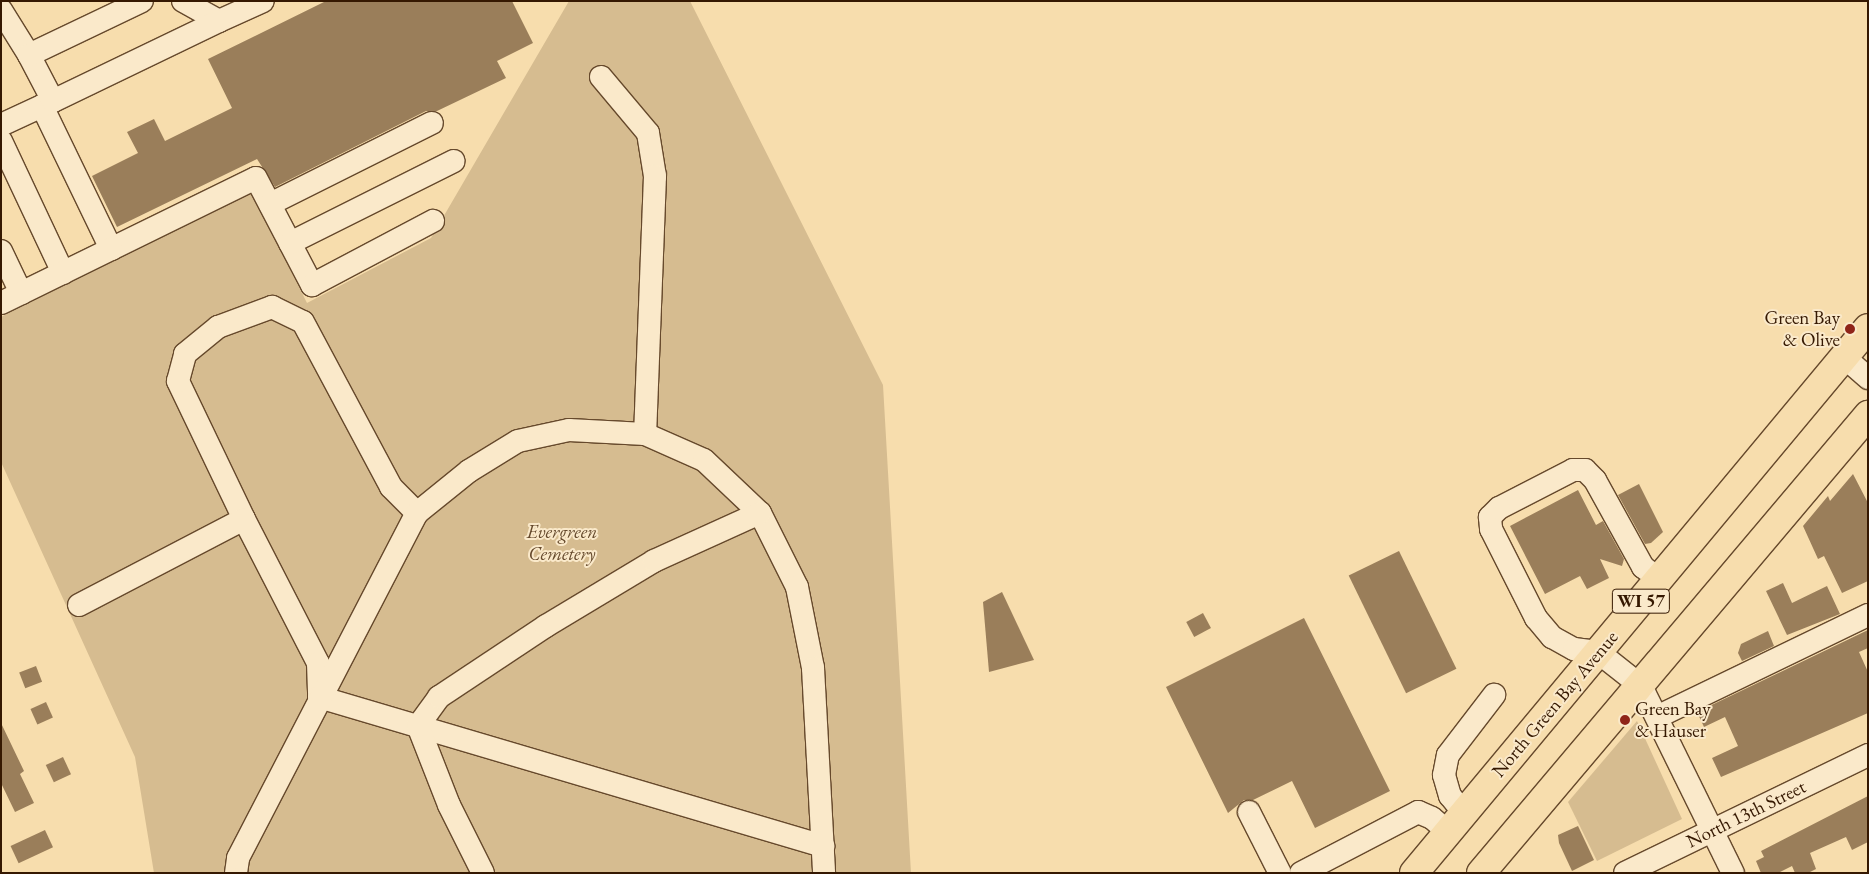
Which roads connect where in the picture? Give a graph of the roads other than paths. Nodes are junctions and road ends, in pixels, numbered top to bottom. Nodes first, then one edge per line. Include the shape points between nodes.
1 (142, 1) edge
2 (183, 1) edge
3 (263, 1) edge
4 (1, 10) edge
5 (219, 21) junction
6 (28, 55) junction
7 (601, 77) dead end
8 (48, 104) junction
9 (432, 123) dead end
10 (1, 126) edge
11 (1, 141) edge
12 (454, 161) dead end
13 (270, 204) junction
14 (433, 221) dead end
15 (290, 243) junction
16 (111, 249) junction
17 (1, 251) edge
18 (63, 272) junction
19 (21, 293) junction
20 (1, 303) edge
21 (1868, 328) edge
22 (1844, 357) junction
23 (1868, 378) edge
24 (1868, 415) edge
25 (645, 434) junction
26 (417, 513) junction
27 (760, 513) junction
28 (244, 519) junction
29 (1659, 579) junction
30 (79, 605) dead end
31 (1868, 615) edge
32 (1598, 652) junction
33 (1641, 686) junction
34 (1494, 695) dead end
35 (319, 698) junction
36 (1656, 717) junction
37 (418, 726) junction
38 (1868, 755) edge
39 (1249, 812) dead end
40 (1456, 822) junction
41 (1712, 830) junction
42 (823, 846) junction
43 (236, 873) edge
44 (483, 873) edge
45 (824, 873) edge
46 (1280, 873) edge
47 (1300, 873) edge
48 (1414, 873) edge
49 (1481, 873) edge
50 (1625, 873) edge
51 (1733, 873) edge

1 - 6 street
2 - 5 street
3 - 5 street
4 - 6 street
5 - 8 street
6 - 8 street
7 - 25 street via 648,133 655,176
8 - 10 street
8 - 16 street
9 - 13 street
11 - 18 street
12 - 15 street
13 - 15 street
13 - 16 street via 256,178
14 - 15 street via 312,284
16 - 18 street
17 - 19 street
18 - 19 street
19 - 20 street
21 - 22 main road, North Green Bay Avenue / WI 57
22 - 23 street
22 - 29 main road, North Green Bay Avenue / WI 57
24 - 33 main road, WI 57
25 - 26 street via 569,430 518,441 469,471
25 - 27 street via 704,460
26 - 28 street via 390,487 303,322 272,307 218,327 185,354 178,381
26 - 35 street
27 - 37 street via 654,561 546,626 439,697
27 - 42 street via 797,587 813,668
28 - 30 street
28 - 35 street via 318,662
29 - 32 main road, North Green Bay Avenue / WI 57
29 - 32 street via 1643,567 1595,480 1585,470 1572,470 1498,508 1490,517 1490,529 1536,618 1552,637 1574,648
31 - 36 street
32 - 33 street
32 - 40 main road, North Green Bay Avenue / WI 57
33 - 36 street
33 - 49 main road, WI 57
34 - 40 street via 1448,755 1444,775
35 - 37 street
35 - 43 street via 238,858
36 - 41 street
37 - 42 street
37 - 44 street via 449,805
38 - 41 street, North 13th Street
39 - 46 street
40 - 47 street via 1418,812
40 - 48 main road, North Green Bay Avenue / WI 57
41 - 50 street, North 13th Street
41 - 51 street
42 - 45 street

